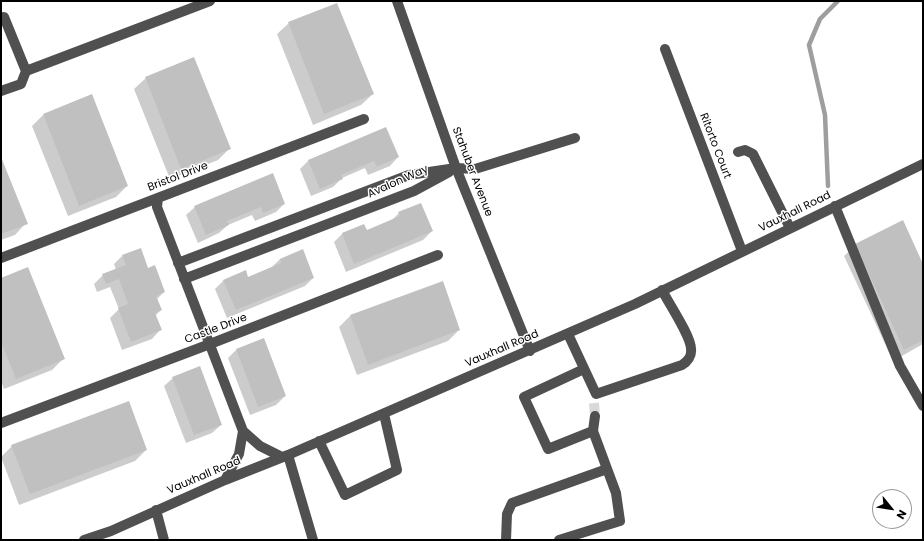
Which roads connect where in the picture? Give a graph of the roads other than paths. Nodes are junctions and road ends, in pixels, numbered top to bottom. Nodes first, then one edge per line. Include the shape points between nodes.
1 (210, 1) edge
2 (397, 1) edge
3 (4, 16) dead end
4 (665, 49) dead end
5 (26, 71) junction
6 (1, 91) edge
7 (364, 119) dead end
8 (575, 138) dead end
9 (738, 152) dead end
10 (923, 164) edge
11 (456, 168) junction
12 (158, 198) junction
13 (835, 206) junction
14 (790, 228) junction
15 (742, 250) junction
16 (438, 255) dead end
17 (1, 258) edge
18 (178, 263) junction
19 (184, 279) junction
20 (662, 290) junction
21 (568, 334) junction
22 (210, 344) junction
23 (530, 351) junction
24 (584, 369) junction
25 (923, 406) edge
26 (384, 414) junction
27 (595, 416) tunnel mouth
28 (1, 423) edge
29 (243, 431) junction
30 (593, 431) junction
31 (319, 442) junction
32 (285, 456) junction
33 (607, 469) junction
34 (225, 480) junction
35 (156, 510) junction
36 (112, 535) edge
37 (84, 540) edge
38 (164, 540) edge
39 (314, 540) edge
40 (506, 540) edge
41 (559, 540) edge

1 - 5 street
2 - 11 street, Stahuber Avenue
3 - 5 street
4 - 15 street, Ritorto Court
5 - 6 street via 21,84
7 - 12 street, Bristol Drive
8 - 11 street via 475,169
9 - 14 street via 745,150 753,154
10 - 13 street, Vauxhall Road
11 - 18 street, Avalon Way via 409,175
11 - 19 street, Avalon Way via 414,191
11 - 23 street, Stahuber Avenue
12 - 17 street, Bristol Drive
12 - 18 street via 157,207
13 - 14 street, Vauxhall Road
13 - 25 street via 900,366
14 - 15 street, Vauxhall Road
15 - 20 street, Vauxhall Road
16 - 22 street, Castle Drive
18 - 19 street
19 - 22 street
20 - 21 street, Vauxhall Road
20 - 24 street via 690,341 692,350 689,358 682,365 595,398
21 - 23 street, Vauxhall Road
21 - 24 street
22 - 28 street, Castle Drive
22 - 29 street
23 - 26 street, Vauxhall Road
24 - 30 street via 524,397 548,449
26 - 31 street, Vauxhall Road
26 - 31 street via 397,470 345,495
27 - 30 street
29 - 32 street via 260,446
29 - 34 street via 239,454
30 - 33 street
31 - 32 street, Vauxhall Road
32 - 34 street, Vauxhall Road
32 - 39 street
33 - 40 street via 512,503 507,514
33 - 41 street via 616,493 620,521
34 - 35 street, Vauxhall Road
35 - 36 street, Vauxhall Road
35 - 38 street
36 - 37 street, Vauxhall Road

